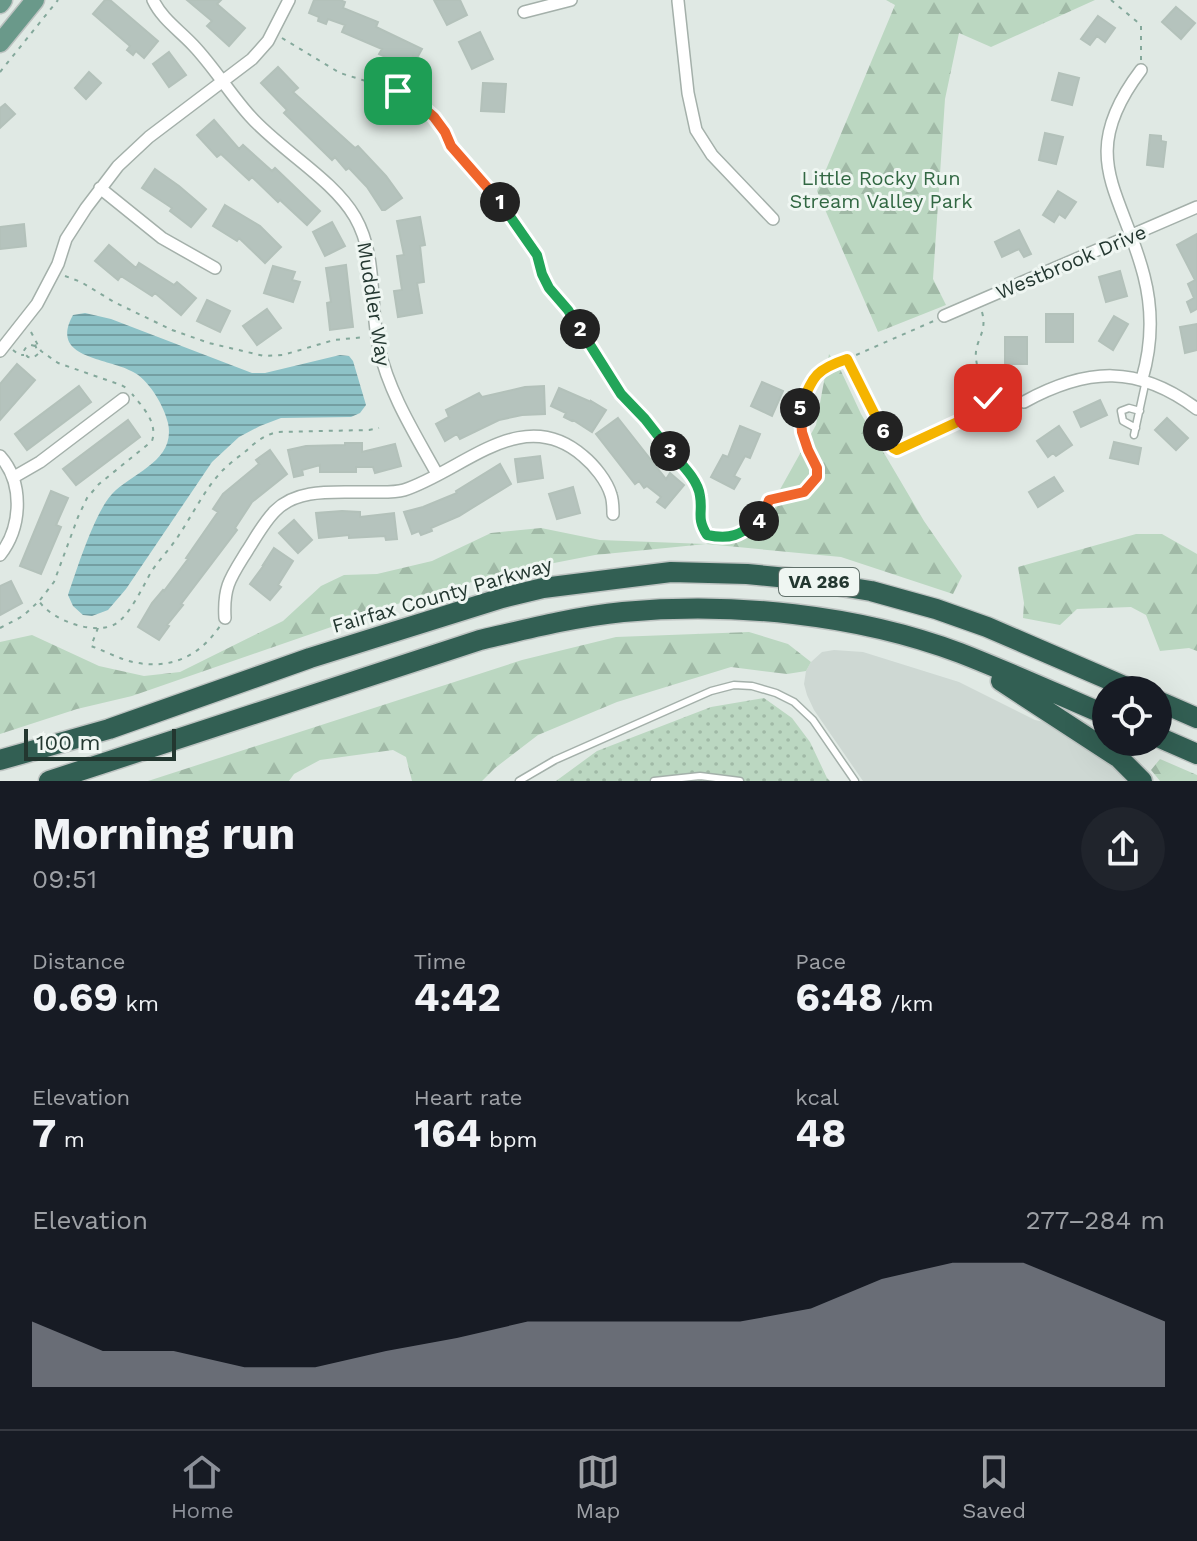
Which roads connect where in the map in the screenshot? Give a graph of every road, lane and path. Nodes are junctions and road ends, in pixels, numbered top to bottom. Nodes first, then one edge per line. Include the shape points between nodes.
1 (35, 0) edge
2 (58, 0) edge
3 (153, 0) edge
4 (289, 0) edge
5 (571, 0) edge
6 (666, 0) edge
7 (684, 0) edge
8 (1111, 0) edge
9 (678, 1) edge
10 (524, 12) dead end
11 (273, 32) junction
12 (0, 43) edge
13 (1141, 70) joint
14 (0, 72) edge
15 (223, 82) junction
16 (100, 188) junction
17 (1197, 207) edge
18 (773, 219) dead end
19 (1130, 237) junction
20 (215, 268) dead end
21 (61, 274) dead end
22 (978, 301) junction
23 (944, 316) joint
24 (29, 330) dead end
25 (365, 337) dead end
26 (35, 338) junction
27 (35, 346) junction
28 (13, 350) dead end
29 (0, 351) edge
30 (25, 355) junction
31 (847, 359) junction
32 (1144, 380) junction
33 (988, 398) junction
34 (123, 399) dead end
35 (1024, 402) joint
36 (1197, 409) edge
37 (1140, 411) junction
38 (379, 428) dead end
39 (0, 456) edge
40 (437, 474) junction
41 (14, 477) junction
42 (613, 514) dead end
43 (0, 555) edge
44 (39, 601) junction
45 (225, 618) joint
46 (0, 628) edge
47 (98, 628) junction
48 (958, 653) junction
49 (1101, 676) edge
50 (1172, 707) edge
51 (1092, 709) edge
52 (1197, 718) edge
53 (1172, 743) edge
54 (1197, 754) edge
55 (0, 760) edge
56 (49, 781) edge
57 (521, 781) edge
58 (654, 781) edge
59 (740, 781) edge
60 (855, 781) edge
61 (1142, 781) edge

1 - 12 main road
2 - 14 path
3 - 15 street, Muddler Way
4 - 11 street
5 - 10 street
6 - 9 street
7 - 9 street
8 - 13 path via 1141,25
9 - 18 street via 696,130 712,155
11 - 15 street via 252,59
11 - 31 path via 340,73 412,98 434,117 537,255 549,288 621,394 698,486 699,517 707,535 737,535 759,521 769,500 811,486 817,468 802,432 800,408 818,372
13 - 19 street via 1119,102 1107,143 1110,182
15 - 16 street via 149,137
15 - 40 street, Muddler Way via 251,117 354,215 371,267 386,377
16 - 20 street via 162,238
16 - 29 street via 66,239 37,304
17 - 19 street, Westbrook Drive
19 - 22 street, Westbrook Drive
19 - 32 street via 1145,278 1151,328
21 - 25 path via 172,330 264,356
22 - 23 street, Westbrook Drive
22 - 33 path via 985,324 976,360
23 - 31 path
24 - 26 path
26 - 27 path
26 - 44 path via 41,351 58,363 127,388 155,433 87,498 54,582
27 - 30 path via 27,346
27 - 30 path via 36,356
28 - 30 path
31 - 33 path via 897,450 979,412
32 - 35 street via 1082,379
32 - 36 street
32 - 37 lane
33 - 35 path via 1001,408
34 - 41 street
37 - 37 lane via 1135,432 1121,411
38 - 47 path via 265,436 211,485 120,620
39 - 41 street
40 - 42 street via 492,445 536,436 558,441 589,462 611,495
40 - 45 street via 403,491 304,494 288,500 267,520 230,578
41 - 43 street via 15,529
44 - 46 path
44 - 47 path via 50,613
45 - 47 path via 202,647 172,663 154,665 91,646
48 - 51 highway, VA 286
48 - 56 highway, VA 286 via 843,621 759,611 623,612 480,640
48 - 61 highway via 1119,758
49 - 55 highway, Fairfax County Parkway / VA 286 via 987,627 871,591 747,574 671,572 543,588 488,602 109,729
50 - 52 highway
53 - 54 highway
57 - 60 lane via 555,760 734,685 794,702 813,720
58 - 59 lane via 700,776

